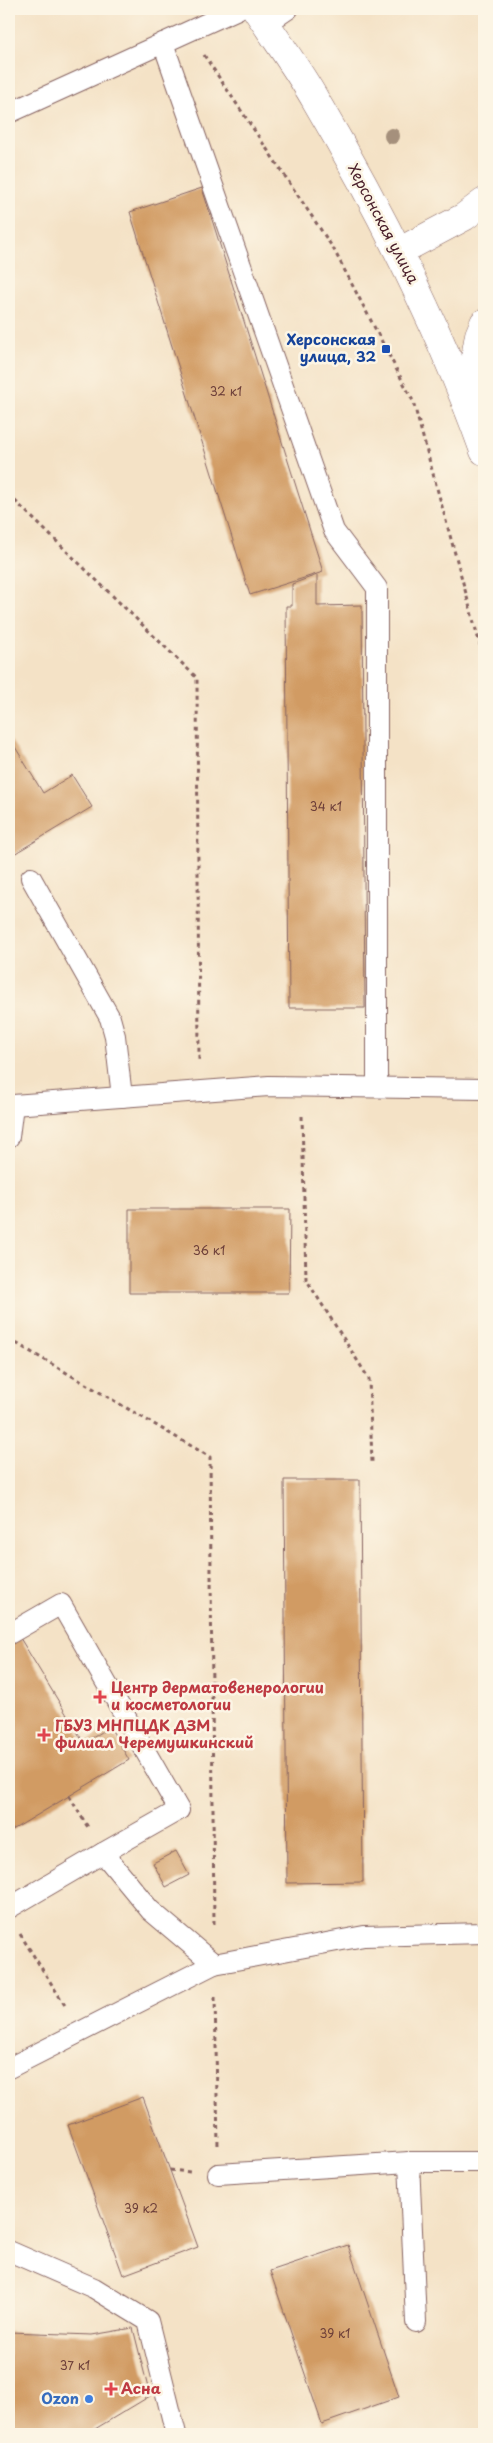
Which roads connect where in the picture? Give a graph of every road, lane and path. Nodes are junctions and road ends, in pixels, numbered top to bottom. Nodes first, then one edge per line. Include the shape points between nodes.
1 (238, 9) edge
2 (288, 9) edge
3 (261, 17) edge
4 (188, 31) junction
5 (163, 43) junction
6 (9, 113) edge
7 (484, 202) edge
8 (400, 251) junction
9 (484, 323) edge
10 (467, 403) junction
11 (484, 451) edge
12 (9, 495) edge
13 (484, 659) edge
14 (31, 878) dead end
15 (301, 1086) junction
16 (377, 1087) junction
17 (484, 1089) edge
18 (200, 1092) junction
19 (122, 1097) junction
20 (11, 1106) edge
21 (9, 1137) edge
22 (9, 1339) edge
23 (372, 1462) dead end
24 (9, 1634) edge
25 (69, 1796) dead end
26 (104, 1853) junction
27 (9, 1908) edge
28 (19, 1934) dead end
29 (484, 1934) edge
30 (214, 1964) junction
31 (81, 2031) junction
32 (9, 2068) edge
33 (410, 2162) junction
34 (484, 2162) edge
35 (170, 2170) dead end
36 (218, 2174) junction
37 (9, 2251) edge
38 (416, 2322) dead end
39 (484, 2366) edge
40 (176, 2434) edge
41 (484, 2434) edge

1 - 4 lane
2 - 3 lane
3 - 8 street, Херсонская улица via 316,99
4 - 5 lane
4 - 13 path via 333,248 413,401
5 - 6 lane
5 - 16 lane via 334,530 377,588
7 - 8 street
8 - 10 street, Херсонская улица
9 - 10 street
10 - 11 street, Херсонская улица
12 - 18 path via 197,678
14 - 19 lane via 110,1018
15 - 16 lane
15 - 18 lane
15 - 23 path via 306,1278 369,1379
16 - 17 lane
18 - 19 lane
19 - 20 lane
20 - 21 lane
22 - 30 path via 210,1457
24 - 26 lane via 61,1604 179,1810
25 - 26 path
26 - 27 lane
26 - 30 lane via 150,1910
28 - 31 path
29 - 30 lane via 364,1936
30 - 31 lane
30 - 36 path
31 - 32 lane
33 - 34 lane
33 - 36 lane
33 - 38 lane
35 - 36 path
37 - 40 lane via 94,2288 148,2322
39 - 41 path

